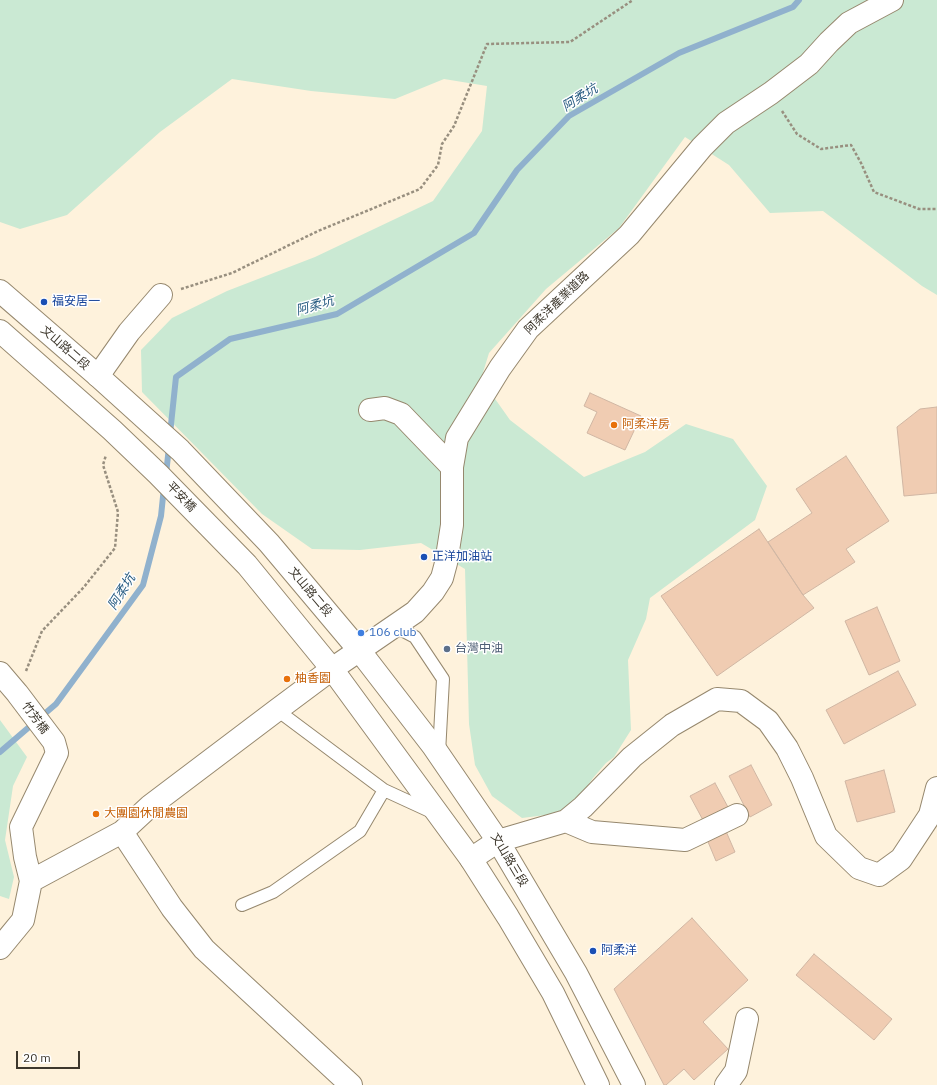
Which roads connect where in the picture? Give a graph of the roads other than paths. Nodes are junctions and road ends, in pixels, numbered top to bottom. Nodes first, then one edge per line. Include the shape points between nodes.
1 (892, 0) edge
2 (0, 291) edge
3 (161, 295) road end
4 (0, 331) edge
5 (98, 376) junction
6 (370, 410) dead end
7 (452, 468) junction
8 (394, 626) junction
9 (359, 650) junction
10 (332, 669) junction
11 (0, 673) edge
12 (8, 693) edge
13 (276, 710) junction
14 (439, 754) junction
15 (937, 788) edge
16 (384, 790) junction
17 (737, 815) dead end
18 (441, 817) junction
19 (566, 821) junction
20 (122, 832) junction
21 (498, 841) junction
22 (471, 859) junction
23 (31, 881) junction
24 (242, 905) dead end
25 (0, 948) edge
26 (747, 1019) dead end
27 (351, 1085) edge
28 (598, 1085) edge
29 (634, 1085) edge
30 (726, 1085) edge

1 - 7 street, 阿柔洋產業道路 via 849,23 809,64 726,124 702,147 629,235 528,329 500,368 457,438
2 - 5 street, 文山路二段
3 - 5 street via 129,332
4 - 10 street, 平安橋 via 158,474 247,565
5 - 9 street, 文山路二段 via 180,450 260,534
6 - 7 street via 385,408 401,414
7 - 8 street, 阿柔洋產業道路 via 452,525 442,578 415,612
8 - 9 street, 阿柔洋產業道路
8 - 14 lane via 415,637 443,679
9 - 10 street, 阿柔洋產業道路
9 - 14 street, 文山路三段
10 - 13 street, 阿柔洋產業道路
10 - 18 street
11 - 12 street, 竹芳橋
12 - 23 street, 竹芳橋 via 54,742 57,753 21,827
13 - 16 lane
13 - 20 street, 阿柔洋產業道路 via 150,806
14 - 21 street, 文山路三段
15 - 19 street via 930,815 901,860 879,875 859,868 826,836 787,748 768,721 742,701 717,699 672,724 637,752
16 - 18 lane
16 - 24 lane via 360,831 273,892
17 - 19 street via 685,840 592,832
18 - 22 street
19 - 21 street
20 - 23 street, 阿柔洋產業道路
20 - 27 street via 172,908 204,950
21 - 22 street
21 - 29 street, 文山路三段 via 576,973
22 - 28 street via 553,993
23 - 25 street via 23,920
26 - 30 street via 736,1071

